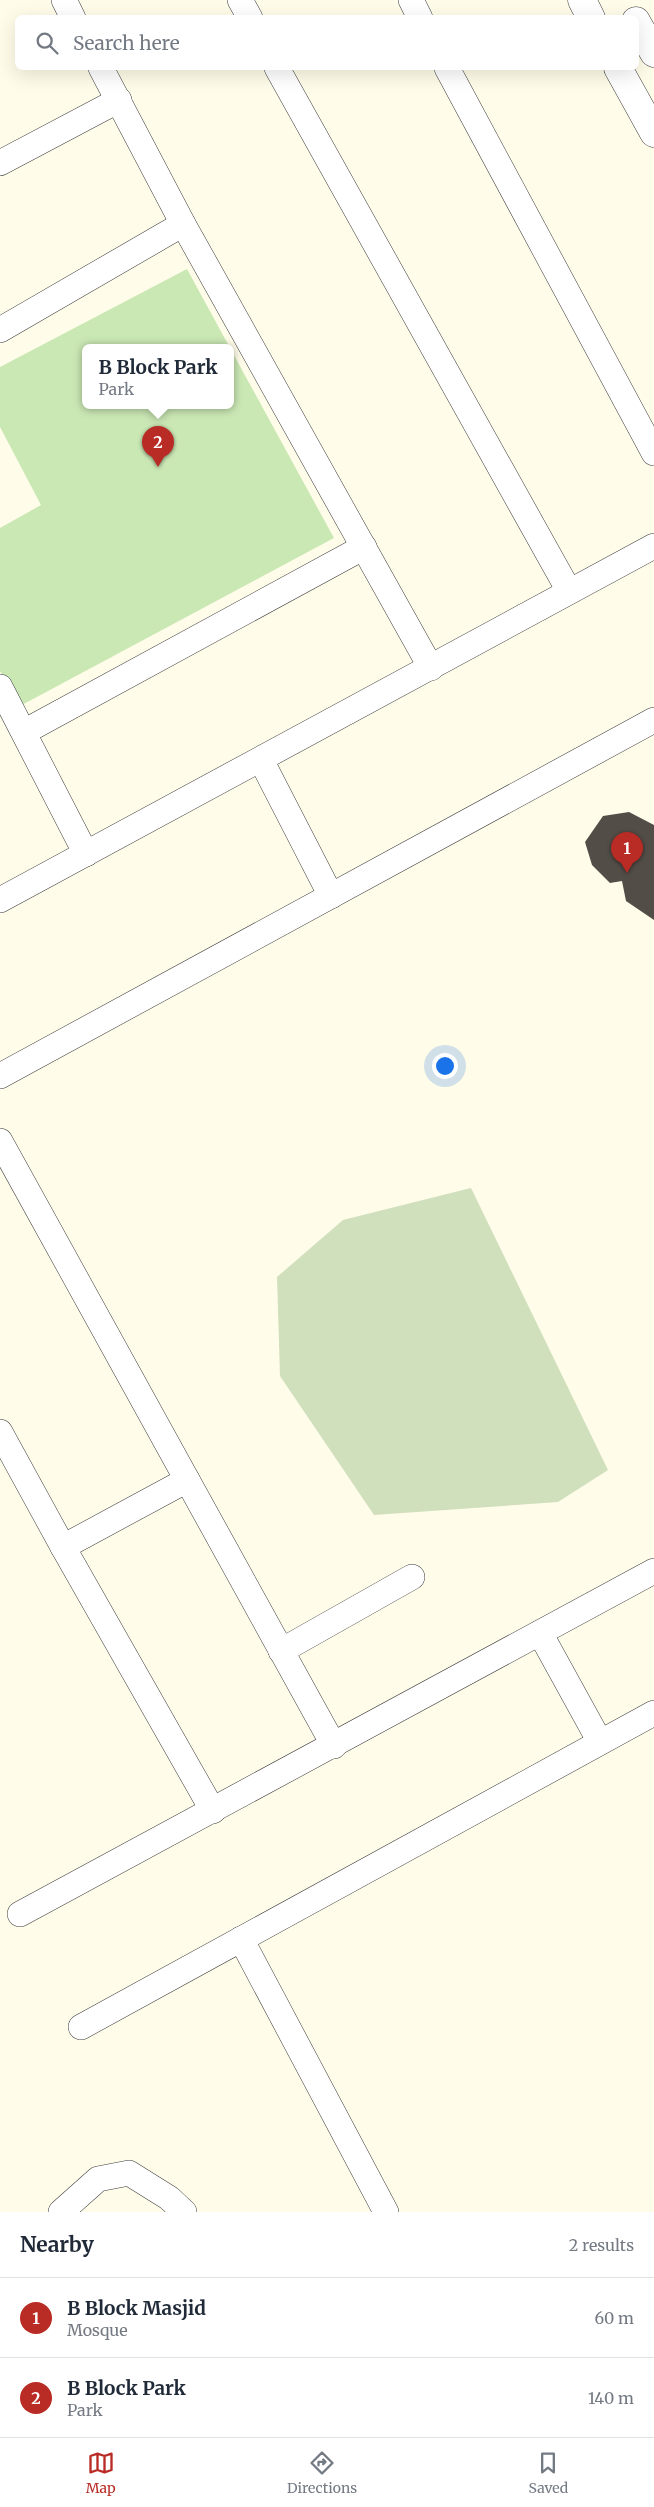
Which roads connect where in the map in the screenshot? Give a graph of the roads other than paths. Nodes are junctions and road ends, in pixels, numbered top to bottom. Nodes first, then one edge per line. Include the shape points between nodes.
1 (64, 0) edge
2 (240, 0) edge
3 (410, 0) edge
4 (582, 0) edge
5 (625, 0) edge
6 (72, 15) edge
7 (248, 15) edge
8 (418, 15) edge
9 (590, 15) edge
10 (634, 15) edge
11 (639, 25) edge
12 (654, 53) edge
13 (102, 70) edge
14 (279, 70) edge
15 (448, 70) edge
16 (620, 70) edge
17 (646, 99) edge
18 (119, 100) junction
19 (654, 134) edge
20 (0, 163) edge
21 (183, 224) junction
22 (0, 330) edge
23 (654, 453) edge
24 (654, 546) edge
25 (364, 547) junction
26 (569, 591) junction
27 (431, 668) junction
28 (0, 688) edge
29 (654, 720) edge
30 (24, 732) junction
31 (261, 760) junction
32 (86, 854) junction
33 (331, 896) junction
34 (0, 900) edge
35 (0, 1076) edge
36 (0, 1141) edge
37 (0, 1432) edge
38 (187, 1480) junction
39 (63, 1547) junction
40 (654, 1571) edge
41 (412, 1577) dead end
42 (540, 1633) junction
43 (281, 1651) junction
44 (654, 1713) edge
45 (600, 1742) junction
46 (334, 1746) junction
47 (214, 1811) junction
48 (20, 1914) dead end
49 (242, 1939) junction
50 (81, 2027) dead end
51 (60, 2212) edge
52 (184, 2212) edge
53 (386, 2212) edge

1 - 6 street
2 - 7 street
3 - 8 street
4 - 9 street
5 - 10 street
11 - 12 street
13 - 18 street
14 - 26 street
15 - 23 street
16 - 17 street
17 - 19 street
18 - 20 street
18 - 21 street
21 - 22 street
21 - 25 street
24 - 26 street
25 - 27 street
25 - 30 street
26 - 27 street
27 - 31 street
28 - 30 street
29 - 33 street
30 - 32 street
31 - 32 street
31 - 33 street
32 - 34 street
33 - 35 street
36 - 38 street
37 - 39 street
38 - 39 street
38 - 43 street
39 - 47 street
40 - 42 street
41 - 43 street
42 - 45 street
42 - 46 street
43 - 46 street
44 - 45 street
45 - 49 street
46 - 47 street
47 - 48 street
49 - 50 street
49 - 53 street
51 - 52 street via 98,2179 129,2173 169,2198

